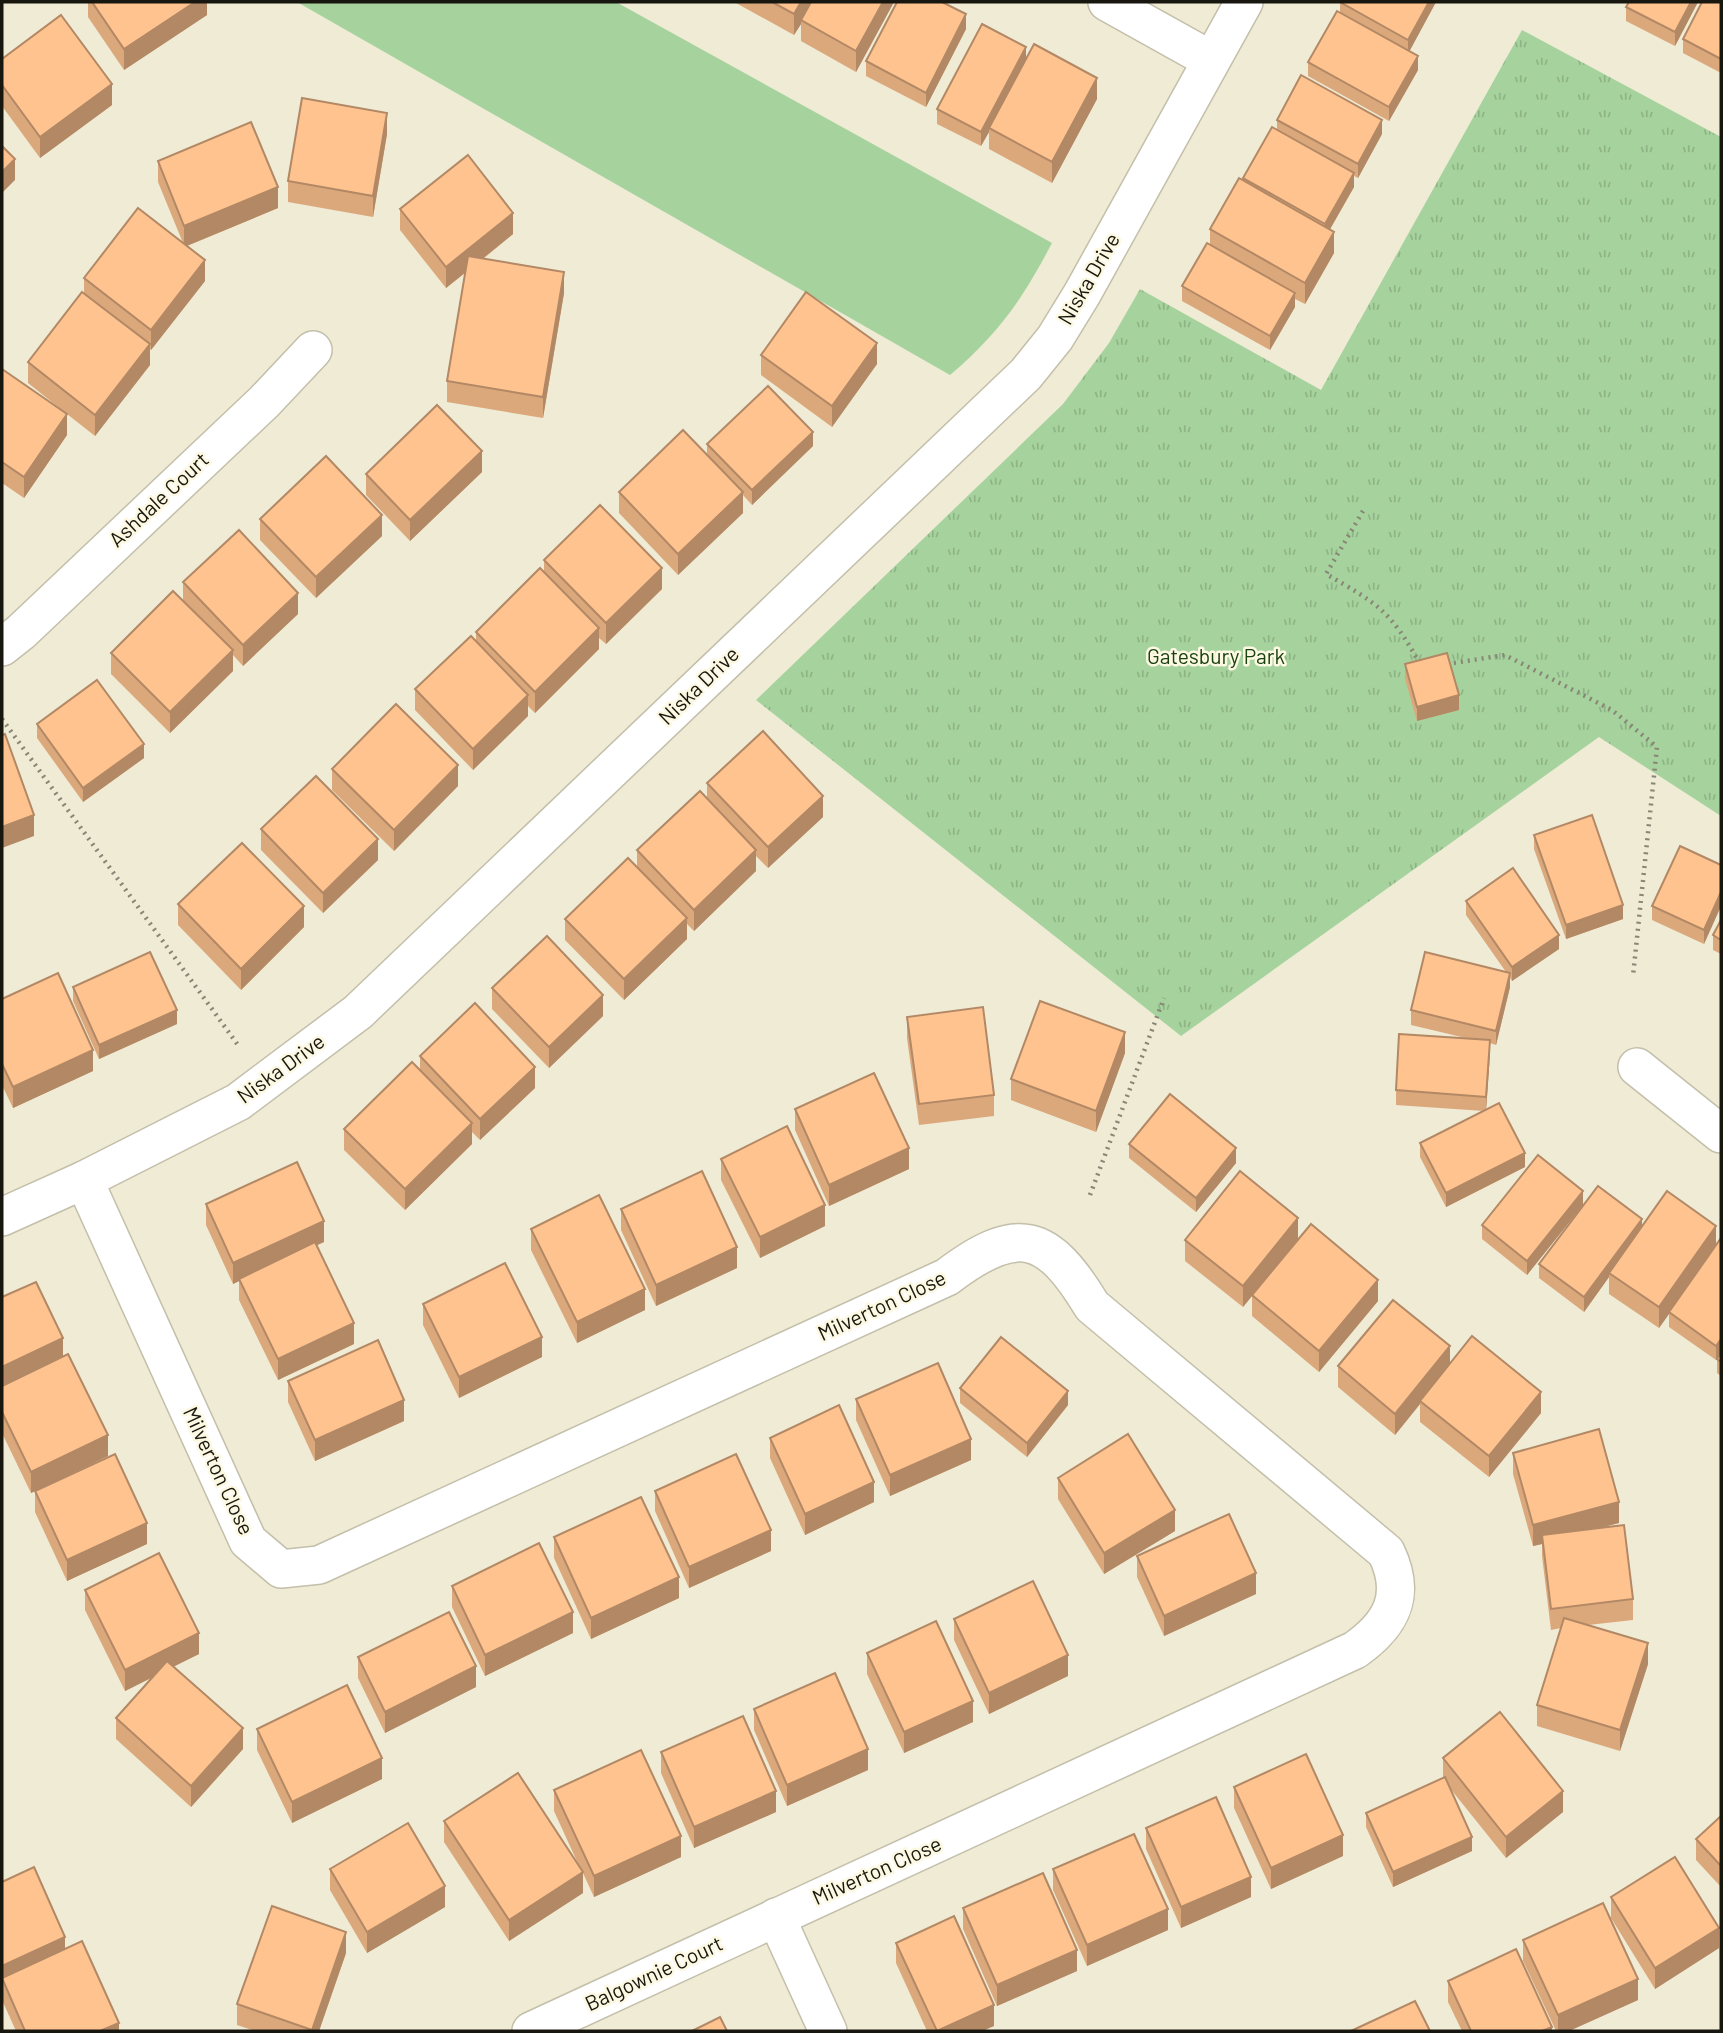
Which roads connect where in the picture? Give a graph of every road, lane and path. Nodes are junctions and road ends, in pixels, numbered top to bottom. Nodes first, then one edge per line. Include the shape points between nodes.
1 (1107, 2) edge
2 (1244, 2) edge
3 (1211, 60) junction
4 (313, 350) dead end
5 (1363, 511) dead end
6 (2, 647) edge
7 (1435, 666) edge
8 (1423, 668) edge
9 (2, 719) edge
10 (1633, 976) dead end
11 (1164, 998) dead end
12 (238, 1045) dead end
13 (1637, 1067) dead end
14 (1721, 1133) edge
15 (84, 1180) junction
16 (1090, 1195) dead end
17 (2, 1217) edge
18 (776, 1917) junction
19 (531, 2031) edge
20 (828, 2031) edge

1 - 3 street
2 - 3 street, Niska Drive
3 - 15 street, Niska Drive via 1082,294 1026,374 358,1012 238,1102
4 - 6 street, Ashdale Court via 264,402
5 - 8 path via 1326,574 1382,607
7 - 10 path via 1505,655 1612,710 1657,747
9 - 12 path
11 - 16 path
13 - 14 street
15 - 17 street, Niska Drive
15 - 18 street, Milverton Close via 248,1541 281,1569 319,1564 947,1277 974,1256 999,1245 1029,1243 1054,1254 1092,1307 1386,1552 1395,1570 1398,1594 1375,1636 1355,1650
18 - 19 street, Balgownie Court
18 - 20 street

